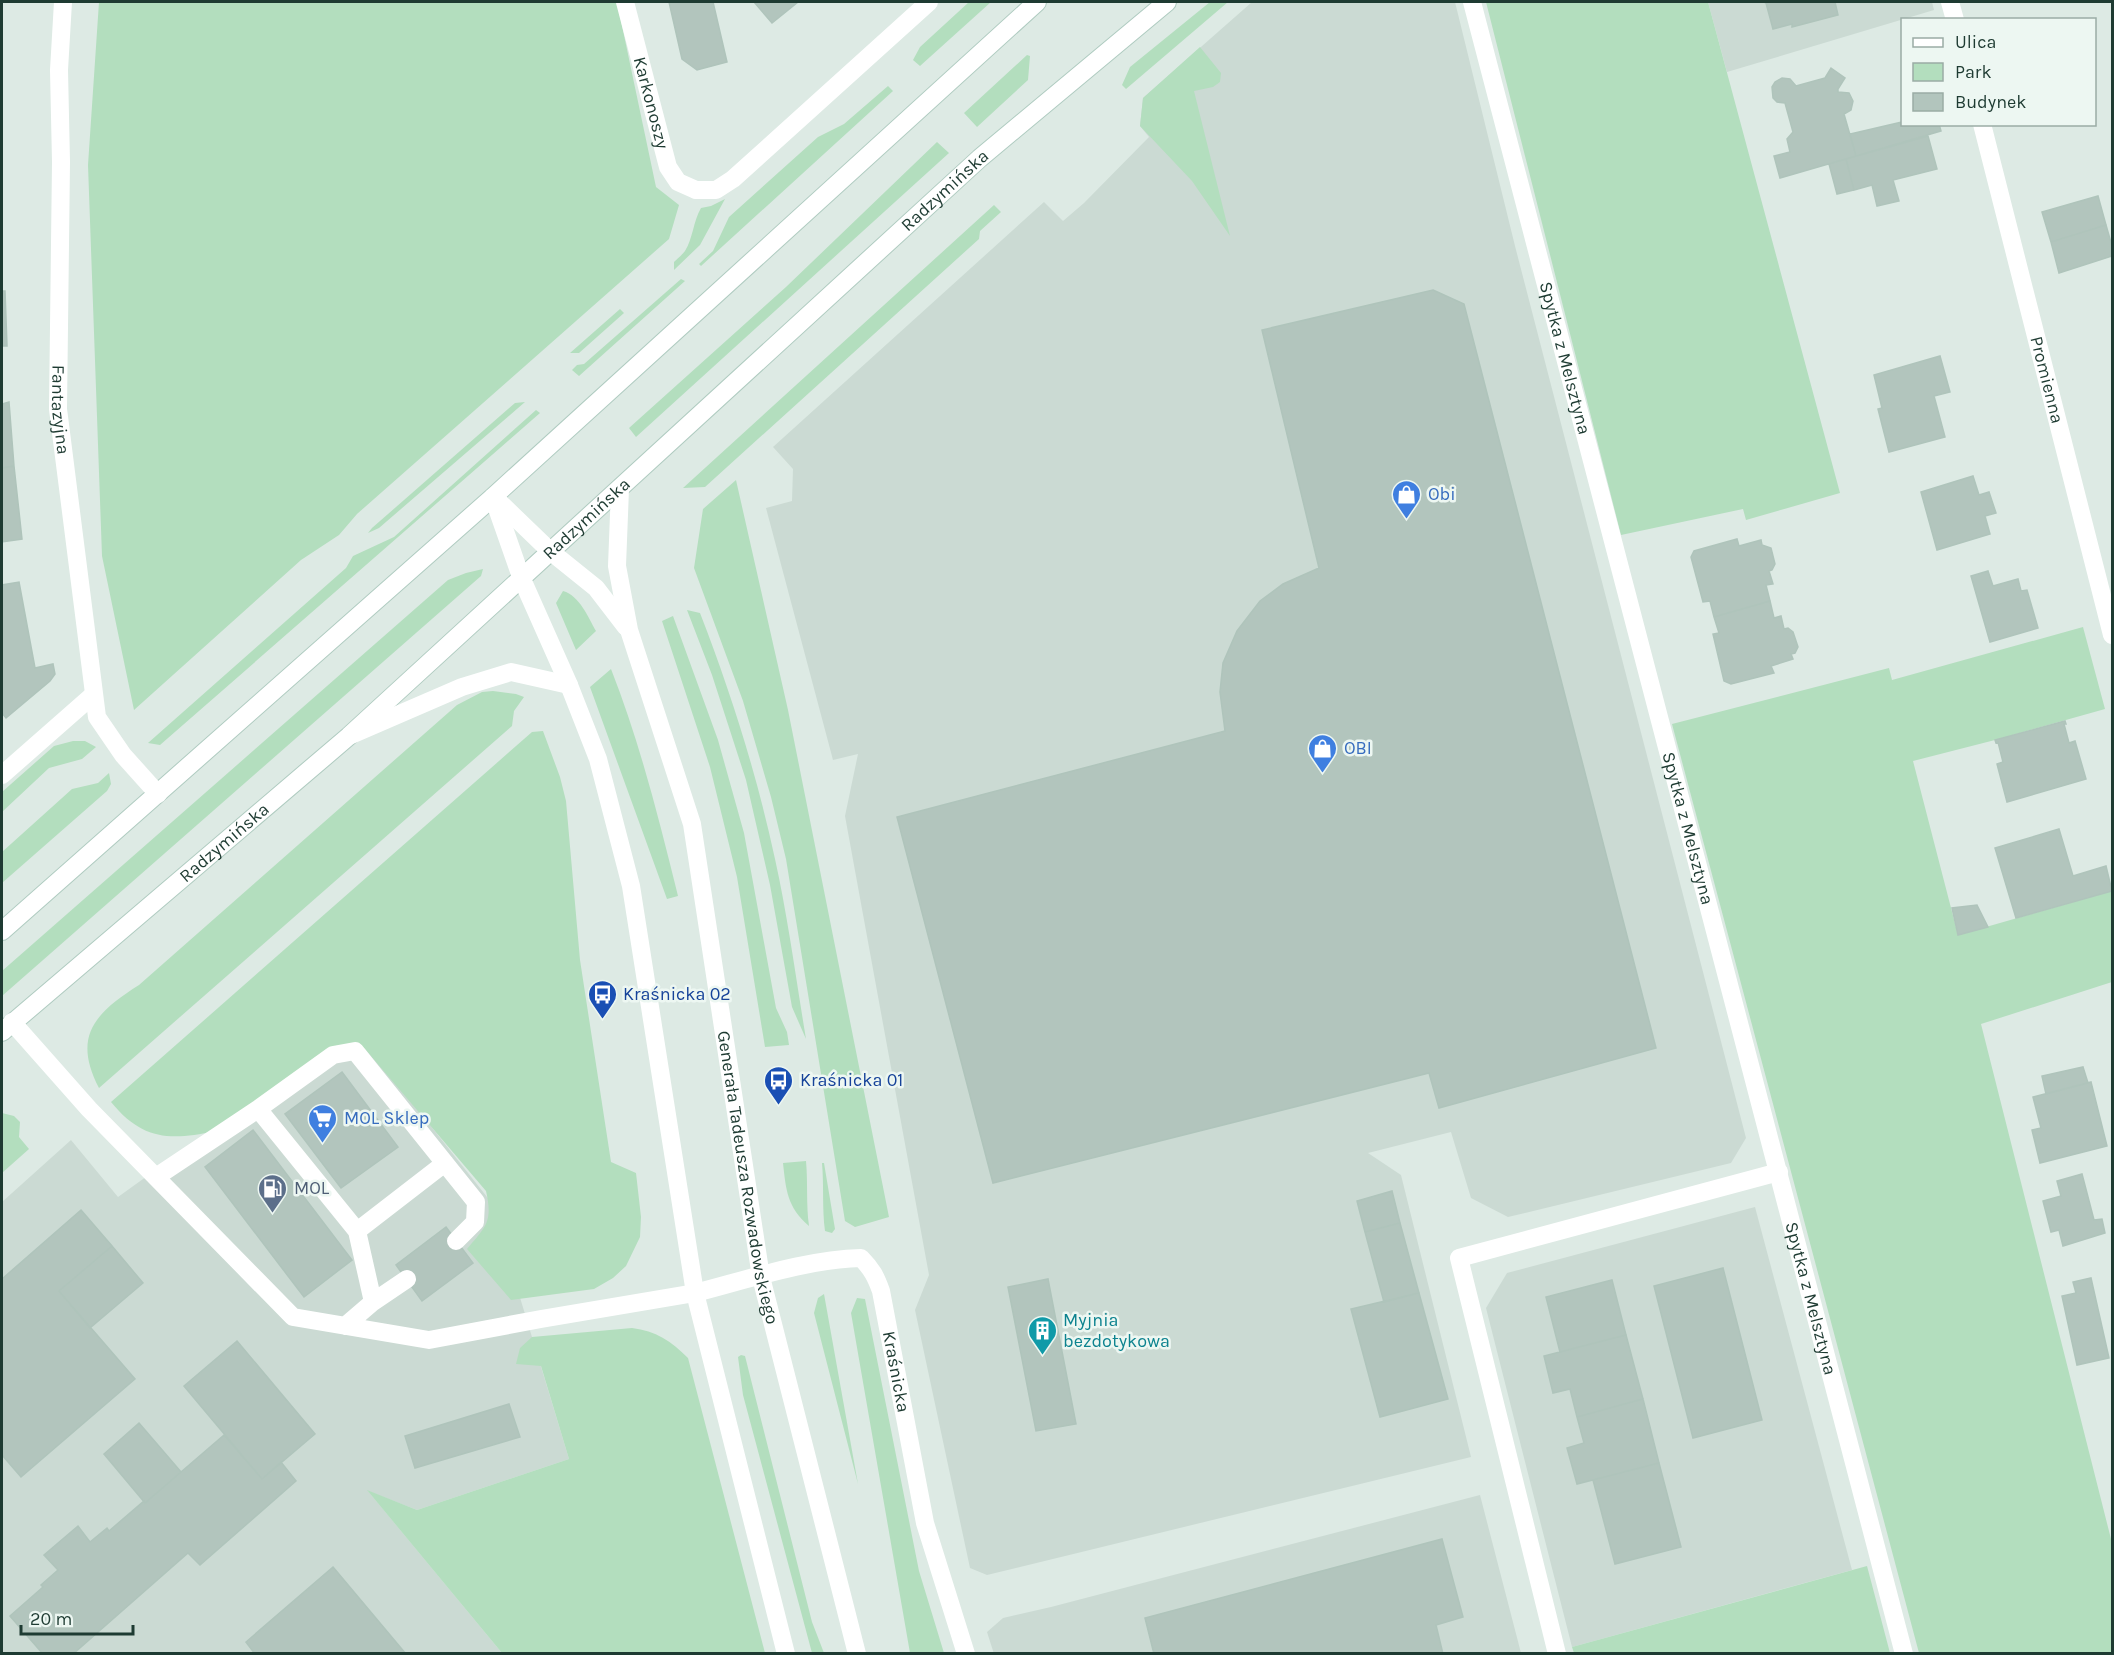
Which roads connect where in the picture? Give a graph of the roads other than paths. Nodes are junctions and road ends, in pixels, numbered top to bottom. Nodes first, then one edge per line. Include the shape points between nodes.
1 (63, 2) edge
2 (625, 2) edge
3 (929, 2) edge
4 (1037, 2) edge
5 (1167, 2) edge
6 (1472, 2) edge
7 (1950, 2) edge
8 (1954, 18) edge
9 (1983, 126) edge
10 (620, 489) junction
11 (494, 497) junction
12 (550, 551) junction
13 (521, 577) junction
14 (629, 630) junction
15 (2112, 635) edge
16 (569, 685) junction
17 (93, 695) junction
18 (349, 736) junction
19 (2, 775) edge
20 (158, 794) junction
21 (2, 931) edge
22 (7, 1027) edge
23 (258, 1109) junction
24 (445, 1163) junction
25 (1779, 1172) junction
26 (156, 1177) junction
27 (357, 1231) junction
28 (456, 1241) dead end
29 (760, 1276) junction
30 (406, 1279) dead end
31 (695, 1293) junction
32 (374, 1302) junction
33 (345, 1326) junction
34 (786, 1653) edge
35 (857, 1653) edge
36 (966, 1653) edge
37 (1557, 1653) edge
38 (1904, 1653) edge

1 - 17 street, Fantazyjna via 59,70 58,409
2 - 3 street, Karkonoszy via 668,167 678,182 696,190 716,190 733,179
4 - 11 street
5 - 10 street, Radzymińska via 980,158
6 - 25 street, Spytka z Melsztyna
7 - 8 street
9 - 15 street, Promienna
10 - 12 street, Radzymińska
10 - 14 street via 617,566
11 - 12 street
11 - 13 street
11 - 20 street
12 - 13 street, Radzymińska
12 - 14 street via 596,588
13 - 16 street
13 - 18 street, Radzymińska
14 - 29 street, Generała Tadeusza Rozwadowskiego via 692,824
16 - 18 street via 511,672 462,687
16 - 31 street via 598,759 631,886
17 - 19 street
17 - 20 street, Fantazyjna via 97,717 105,730
18 - 22 street, Radzymińska
20 - 21 street
22 - 26 street, Kraśnicka
23 - 24 street via 333,1055 355,1051
23 - 26 street
23 - 27 street
24 - 27 street
24 - 28 street via 476,1202 475,1222
25 - 37 street via 1459,1258
25 - 38 street, Spytka z Melsztyna
26 - 33 street, Kraśnicka via 292,1317
27 - 32 street
29 - 31 street, Kraśnicka
29 - 35 street, Generała Tadeusza Rozwadowskiego
29 - 36 street, Kraśnicka via 843,1258 861,1258 876,1275 926,1523
30 - 32 street
31 - 33 street, Kraśnicka via 429,1340
31 - 34 street
32 - 33 street

